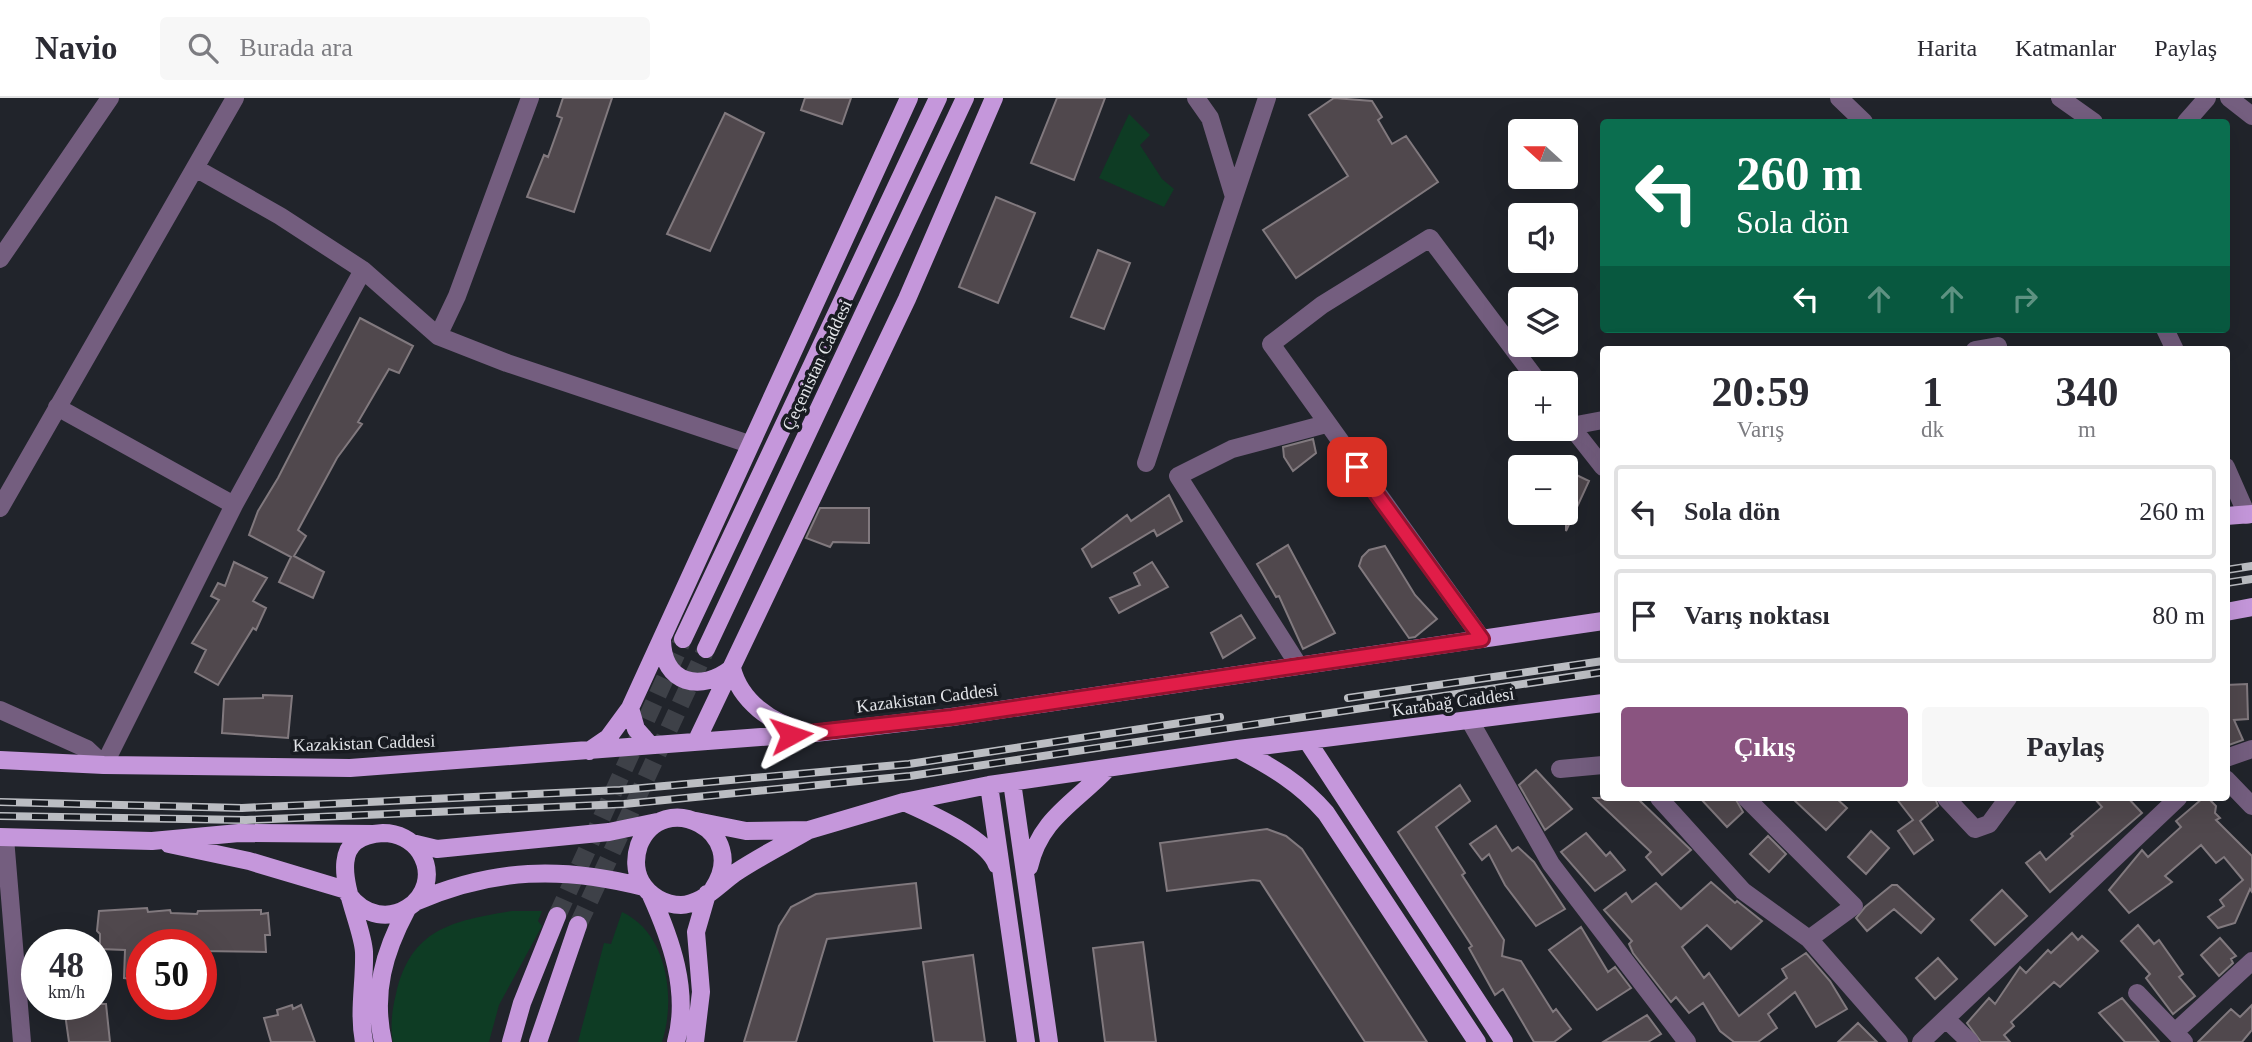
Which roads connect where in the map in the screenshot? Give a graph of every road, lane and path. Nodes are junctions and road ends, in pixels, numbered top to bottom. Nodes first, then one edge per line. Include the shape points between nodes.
1 (110, 98) edge
2 (235, 98) edge
3 (530, 98) edge
4 (909, 98) edge
5 (938, 98) edge
6 (965, 98) edge
7 (993, 98) edge
8 (1196, 98) edge
9 (1267, 98) edge
10 (1839, 98) edge
11 (2060, 98) edge
12 (2207, 98) edge
13 (2230, 98) edge
14 (2252, 116) edge
15 (1861, 119) edge
16 (2090, 119) edge
17 (2189, 119) edge
18 (197, 169) junction
19 (1234, 197) junction
20 (0, 258) edge
21 (363, 270) junction
22 (438, 336) junction
23 (1530, 371) edge
24 (57, 407) junction
25 (1600, 420) edge
26 (1578, 422) edge
27 (1326, 424) junction
28 (1578, 435) edge
29 (750, 444) junction
30 (1146, 463) dead end
31 (1600, 463) edge
32 (2230, 475) edge
33 (234, 505) junction
34 (0, 508) edge
35 (2250, 514) edge
36 (2230, 516) edge
37 (2252, 607) edge
38 (2230, 611) edge
39 (1600, 621) edge
40 (683, 639) tunnel mouth
41 (1482, 639) junction
42 (662, 640) junction
43 (706, 649) tunnel mouth
44 (1299, 666) junction
45 (732, 668) junction
46 (1600, 703) edge
47 (630, 708) junction
48 (0, 710) edge
49 (1470, 721) junction
50 (815, 733) junction
51 (697, 740) junction
52 (1308, 742) junction
53 (650, 746) junction
54 (1238, 749) junction
55 (2252, 749) edge
56 (587, 752) junction
57 (2230, 757) edge
58 (0, 760) edge
59 (104, 765) junction
60 (1600, 765) edge
61 (1108, 768) junction
62 (1560, 768) dead end
63 (1012, 782) junction
64 (2230, 783) edge
65 (989, 785) junction
66 (1662, 801) edge
67 (1749, 801) edge
68 (1950, 801) edge
69 (2006, 801) edge
70 (2175, 801) edge
71 (904, 802) junction
72 (2252, 806) edge
73 (664, 821) junction
74 (696, 821) junction
75 (810, 830) junction
76 (375, 834) junction
77 (3, 838) edge
78 (152, 841) junction
79 (412, 843) junction
80 (1027, 877) junction
81 (1004, 883) junction
82 (647, 890) junction
83 (710, 891) junction
84 (347, 892) junction
85 (411, 906) junction
86 (557, 916) tunnel mouth
87 (578, 925) tunnel mouth
88 (1810, 939) junction
89 (1037, 951) junction
90 (1014, 956) junction
91 (2252, 961) edge
92 (2137, 993) dead end
93 (522, 1003) junction
94 (1947, 1020) junction
95 (2180, 1037) edge
96 (22, 1042) edge
97 (365, 1042) edge
98 (383, 1042) edge
99 (501, 1042) edge
100 (511, 1042) edge
101 (541, 1042) edge
102 (676, 1042) edge
103 (695, 1042) edge
104 (1026, 1042) edge
105 (1049, 1042) edge
106 (1477, 1042) edge
107 (1504, 1042) edge
108 (1687, 1042) edge
109 (1899, 1042) edge
110 (1921, 1042) edge
111 (1970, 1042) edge

1 - 20 street
2 - 18 street
3 - 22 street
4 - 29 main road
5 - 40 main road, Çeçenistan Caddesi
6 - 43 main road, Çeçenistan Caddesi
7 - 45 main road via 907,299
8 - 19 street via 1210,118
9 - 19 street
10 - 15 street
11 - 16 street
12 - 17 street
13 - 14 street
18 - 21 street
18 - 24 street
19 - 30 street
21 - 22 street
21 - 33 street
22 - 29 street
23 - 27 street via 1430,237 1322,305 1271,344
24 - 33 street
24 - 34 street
25 - 26 street
27 - 41 street
27 - 44 street via 1233,449 1178,476
28 - 31 street
29 - 42 main road
32 - 35 street
33 - 59 street
35 - 36 main road
37 - 38 main road
39 - 41 main road, Kazakistan Caddesi
41 - 44 main road, Kazakistan Caddesi
42 - 45 main road via 667,664 685,679 711,681
42 - 47 main road
44 - 50 main road, Kazakistan Caddesi
45 - 50 main road via 741,690 759,708 785,724
45 - 51 main road
46 - 49 main road, Karabağ Caddesi
47 - 53 main road via 636,729
47 - 56 main road via 608,737
48 - 59 street via 88,749
49 - 52 main road, Karabağ Caddesi
49 - 108 street via 1551,864
50 - 51 main road, Kazakistan Caddesi
51 - 53 main road, Kazakistan Caddesi
52 - 54 main road, Karabağ Caddesi
52 - 107 main road
53 - 56 main road, Kazakistan Caddesi
54 - 61 main road, Karabağ Caddesi
54 - 106 main road via 1296,782 1325,813
55 - 57 street
56 - 59 main road, Kazakistan Caddesi via 350,768
58 - 59 main road, Kazakistan Caddesi
60 - 62 street
61 - 63 main road, Karabağ Caddesi
61 - 80 main road via 1034,842
63 - 65 main road, Karabağ Caddesi
63 - 80 main road
64 - 72 street
65 - 71 main road, Karabağ Caddesi
65 - 81 main road
66 - 88 street via 1743,891
67 - 88 street via 1854,906
68 - 69 street via 1975,829 1989,824
70 - 94 street
71 - 75 main road, Karabağ Caddesi
71 - 81 main road via 983,846 994,856
73 - 74 main road
73 - 79 main road via 609,832 437,849
73 - 82 main road via 646,833 637,853 636,867
74 - 75 main road via 756,832
74 - 83 main road via 712,833 722,851 722,871
75 - 83 main road
76 - 78 main road via 239,833
76 - 79 main road via 389,833
76 - 84 main road via 349,852 343,873
77 - 78 main road
77 - 96 street
78 - 84 main road via 249,861
79 - 85 main road via 425,863 426,875
80 - 89 main road
81 - 90 main road
82 - 83 main road via 678,905 694,902
82 - 85 main road via 603,877 537,873 475,879
82 - 102 main road via 664,926 679,982 682,1014
83 - 103 main road via 696,932 701,992
84 - 85 main road via 365,911 377,916
84 - 97 main road via 363,940 360,1007
85 - 98 main road via 387,948 380,979
86 - 93 main road
87 - 101 main road via 546,1014
88 - 109 street
89 - 90 main road
89 - 105 main road
90 - 104 main road
91 - 95 street
92 - 95 street
93 - 99 main road
93 - 100 main road
94 - 110 street
94 - 111 street

